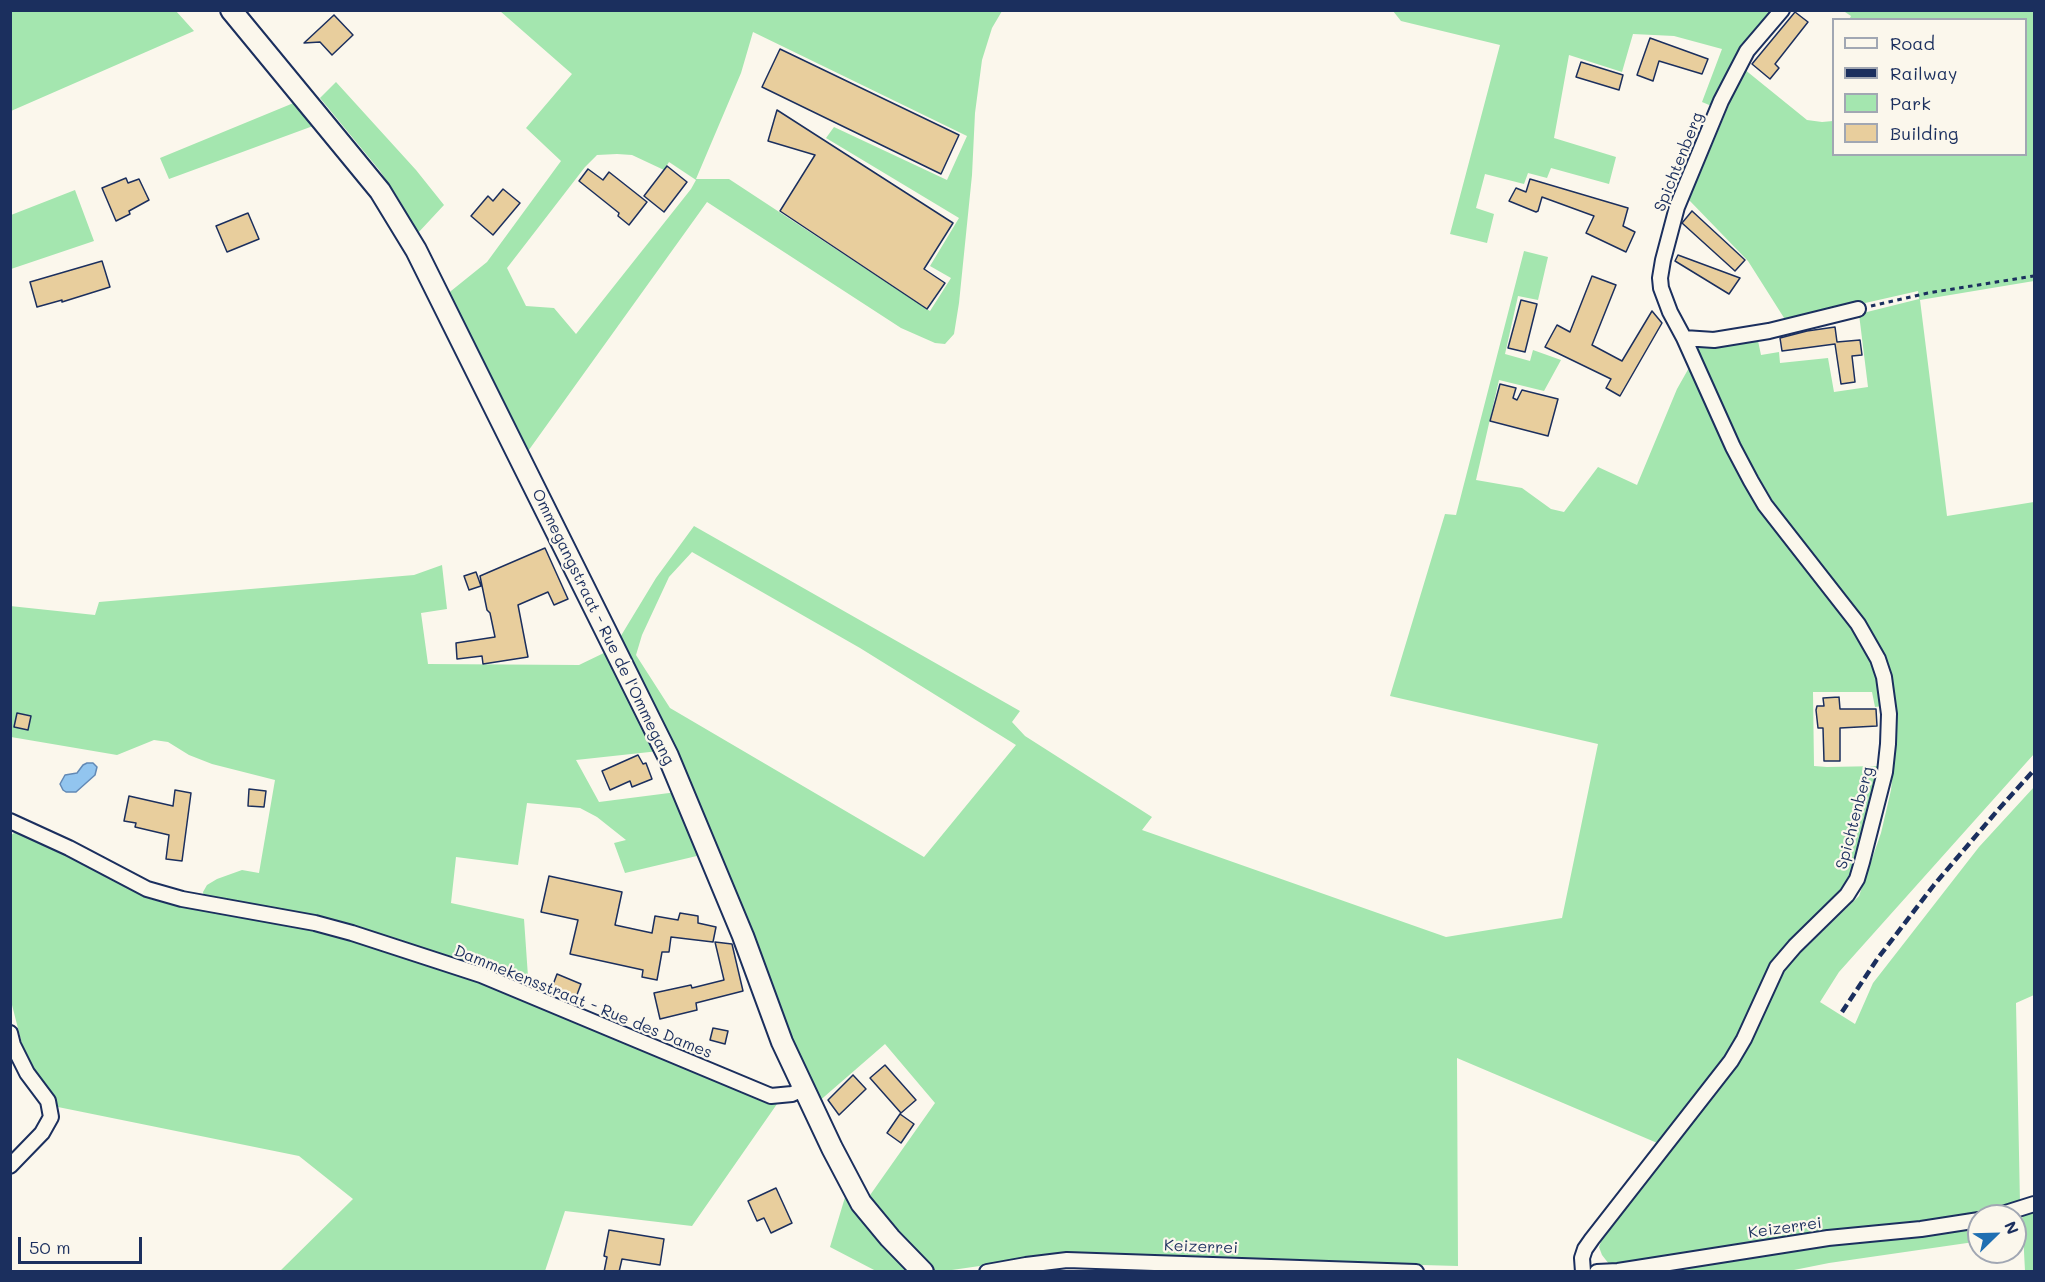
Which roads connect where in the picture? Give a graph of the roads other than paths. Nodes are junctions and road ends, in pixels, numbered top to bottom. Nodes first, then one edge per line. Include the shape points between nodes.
1 (231, 10) edge
2 (1782, 10) edge
3 (1858, 309) road end
4 (1684, 338) junction
5 (10, 821) edge
6 (10, 1033) edge
7 (803, 1089) junction
8 (10, 1166) edge
9 (1967, 1222) edge
10 (923, 1272) edge
11 (987, 1272) edge
12 (1416, 1272) edge
13 (1583, 1272) edge
14 (1597, 1272) edge

1 - 7 main road, Ommegangstraat - Rue de l'Ommegang via 380,191 416,250 668,756
2 - 4 street, Spichtenberg via 1739,64 1677,207 1660,278 1664,297
3 - 4 street via 1769,331 1714,340
4 - 13 street, Spichtenberg via 1733,447 1765,505 1858,624 1878,659 1885,685 1888,744 1881,790 1852,887 1777,967 1731,1061 1592,1239 1582,1258
5 - 7 street, Dammekensstraat - Rue des Dames via 164,895 352,933 481,975 771,1096
6 - 8 street via 27,1073 48,1101 51,1118
7 - 10 main road, Ommegangstraat - Rue de l'Ommegang via 861,1203
9 - 14 street, Keizerrei
11 - 12 street, Keizerrei via 1067,1260

